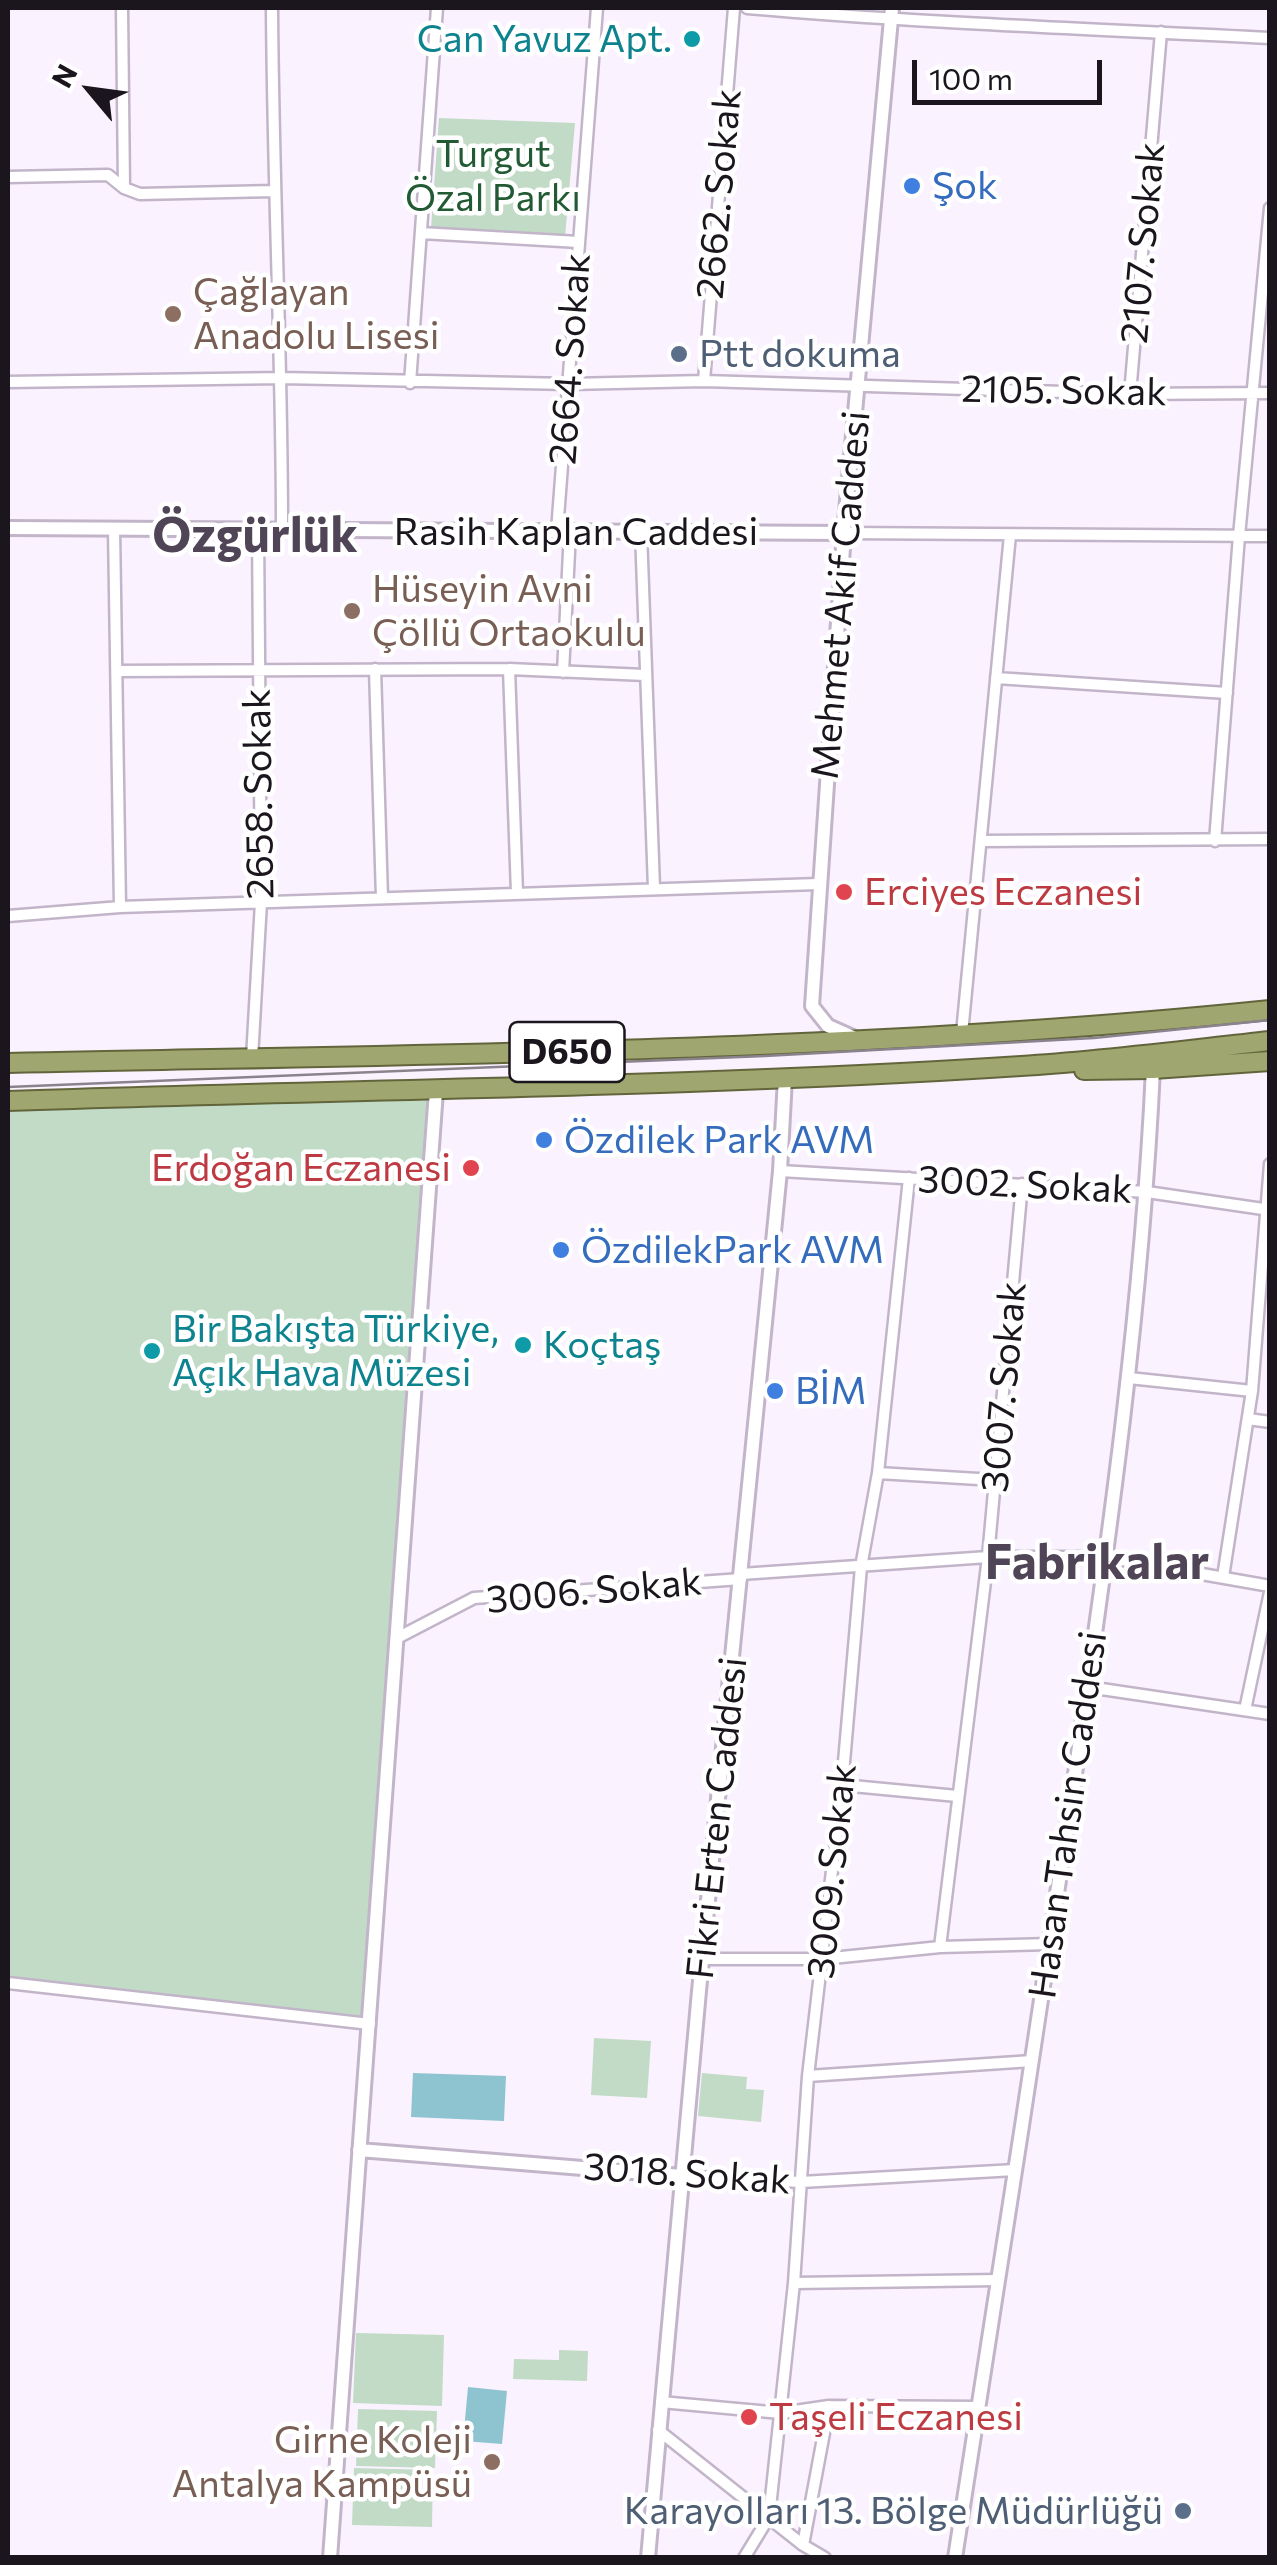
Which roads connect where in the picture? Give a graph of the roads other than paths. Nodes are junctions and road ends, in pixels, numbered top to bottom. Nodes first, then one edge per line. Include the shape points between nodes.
1 (122, 8) edge
2 (272, 8) edge
3 (437, 8) edge
4 (597, 8) edge
5 (734, 8) edge
6 (747, 8) edge
7 (891, 14) edge
8 (1161, 32) junction
9 (1270, 38) edge
10 (8, 177) edge
11 (124, 188) junction
12 (274, 191) junction
13 (1270, 208) edge
14 (421, 233) junction
15 (579, 242) junction
16 (1267, 265) edge
17 (282, 378) junction
18 (704, 381) junction
19 (8, 382) edge
20 (410, 383) junction
21 (568, 384) junction
22 (859, 388) junction
23 (1252, 392) junction
24 (1270, 393) edge
25 (1130, 394) junction
26 (8, 528) edge
27 (114, 529) junction
28 (282, 529) junction
29 (258, 530) junction
30 (564, 532) junction
31 (641, 532) junction
32 (844, 534) junction
33 (1010, 535) junction
34 (1239, 536) junction
35 (1270, 536) edge
36 (258, 668) junction
37 (376, 669) junction
38 (509, 669) junction
39 (118, 671) junction
40 (564, 672) junction
41 (645, 675) junction
42 (996, 678) junction
43 (1227, 694) junction
44 (1270, 839) edge
45 (981, 841) junction
46 (1215, 841) junction
47 (818, 884) junction
48 (654, 888) junction
49 (517, 893) junction
50 (382, 898) junction
51 (261, 902) junction
52 (120, 907) junction
53 (8, 916) edge
54 (1270, 1001) edge
55 (1270, 1010) edge
56 (1046, 1028) junction
57 (962, 1032) junction
58 (858, 1039) junction
59 (1270, 1041) edge
60 (252, 1058) junction
61 (1270, 1061) edge
62 (8, 1063) edge
63 (1024, 1066) junction
64 (1153, 1069) junction
65 (786, 1078) junction
66 (436, 1091) junction
67 (9, 1100) edge
68 (1270, 1164) edge
69 (780, 1171) junction
70 (909, 1178) junction
71 (1022, 1184) junction
72 (1147, 1192) junction
73 (1268, 1210) edge
74 (1128, 1378) junction
75 (1252, 1392) junction
76 (1248, 1419) junction
77 (1270, 1422) edge
78 (878, 1473) junction
79 (995, 1480) junction
80 (988, 1557) junction
81 (1106, 1558) junction
82 (861, 1567) junction
83 (741, 1576) junction
84 (1222, 1577) junction
85 (1270, 1589) edge
86 (397, 1638) junction
87 (1088, 1687) junction
88 (1245, 1710) junction
89 (1270, 1714) edge
90 (842, 1784) junction
91 (957, 1796) junction
92 (1050, 1944) junction
93 (940, 1947) junction
94 (822, 1958) junction
95 (702, 1959) junction
96 (8, 1983) edge
97 (370, 2024) junction
98 (1032, 2061) junction
99 (808, 2076) junction
100 (359, 2150) junction
101 (1015, 2170) junction
102 (682, 2176) junction
103 (802, 2182) junction
104 (998, 2280) junction
105 (794, 2283) junction
106 (660, 2402) junction
107 (829, 2406) junction
108 (978, 2407) junction
109 (781, 2413) junction
110 (658, 2430) junction
111 (769, 2517) junction
112 (803, 2545) junction
113 (330, 2558) edge
114 (648, 2558) edge
115 (744, 2558) edge
116 (825, 2558) edge
117 (955, 2558) edge

1 - 11 street
2 - 12 street
3 - 14 street
4 - 15 street, 2664. Sokak
5 - 18 street, 2662. Sokak
6 - 7 street
7 - 8 street
7 - 22 street, Mehmet Akif Caddesi
8 - 9 street
8 - 25 street, 2107. Sokak
10 - 11 street via 108,175
11 - 12 street via 140,194
12 - 17 street
13 - 16 street
14 - 15 street
14 - 20 street
15 - 21 street, 2664. Sokak
16 - 23 street
17 - 19 street, 2105. Sokak
17 - 20 street, 2105. Sokak
17 - 28 street
18 - 21 street, 2105. Sokak
18 - 22 street, 2105. Sokak
20 - 21 street, 2105. Sokak
21 - 30 street, 2664. Sokak
22 - 25 street, 2105. Sokak
22 - 32 street, Mehmet Akif Caddesi
23 - 24 street, 2105. Sokak
23 - 25 street, 2105. Sokak
23 - 34 street
26 - 27 street, Rasih Kaplan Caddesi
27 - 29 street, Rasih Kaplan Caddesi
27 - 39 street
28 - 29 street, Rasih Kaplan Caddesi
28 - 30 street, Rasih Kaplan Caddesi
29 - 36 street, 2658. Sokak
30 - 31 street, Rasih Kaplan Caddesi
30 - 40 street, 2664. Sokak
31 - 32 street, Rasih Kaplan Caddesi
31 - 41 street
32 - 33 street
32 - 47 street, Mehmet Akif Caddesi
33 - 34 street
33 - 42 street
34 - 35 street
34 - 43 street
36 - 37 street
36 - 39 street
36 - 51 street, 2658. Sokak
37 - 38 street
37 - 50 street
38 - 40 street
38 - 49 street
39 - 52 street
40 - 41 street
41 - 48 street
42 - 43 street
42 - 45 street
43 - 46 street
44 - 46 street
45 - 46 street
45 - 57 street
47 - 48 street
47 - 58 street, Mehmet Akif Caddesi via 812,1006 828,1026
48 - 49 street
49 - 50 street
50 - 51 street
51 - 52 street
51 - 60 street, 2658. Sokak
52 - 53 street
54 - 56 highway via 1118,1014
55 - 56 highway, D650
56 - 57 highway, D650
57 - 58 highway, D650
58 - 60 highway, D650
59 - 63 highway, D650
60 - 62 highway, D650
61 - 64 highway
63 - 64 highway
63 - 65 highway, D650
64 - 72 street, Hasan Tahsin Caddesi
65 - 66 highway, D650
65 - 69 street, Fikri Erten Caddesi
66 - 67 highway, D650
66 - 86 street
68 - 73 street
69 - 70 street, 3002. Sokak
69 - 83 street, Fikri Erten Caddesi
70 - 71 street, 3002. Sokak
70 - 78 street, 3009. Sokak
71 - 72 street, 3002. Sokak
71 - 79 street, 3007. Sokak
72 - 73 street, 3002. Sokak
72 - 74 street, Hasan Tahsin Caddesi
73 - 75 street
74 - 75 street
74 - 81 street, Hasan Tahsin Caddesi
75 - 76 street
76 - 77 street
76 - 84 street
78 - 79 street
78 - 82 street, 3009. Sokak
79 - 80 street, 3007. Sokak
80 - 81 street, 3006. Sokak
80 - 82 street, 3006. Sokak
80 - 91 street, 3007. Sokak
81 - 84 street, 3006. Sokak
81 - 87 street, Hasan Tahsin Caddesi
82 - 83 street, 3006. Sokak
82 - 90 street, 3009. Sokak
83 - 86 street, 3006. Sokak via 474,1598
83 - 95 street, Fikri Erten Caddesi
84 - 85 street, 3006. Sokak
85 - 88 street
86 - 97 street
87 - 88 street
87 - 92 street, Hasan Tahsin Caddesi
88 - 89 street
90 - 91 street
90 - 94 street, 3009. Sokak
91 - 93 street, 3007. Sokak
92 - 93 street
92 - 98 street, Hasan Tahsin Caddesi
93 - 94 street
94 - 95 street
94 - 99 street, 3009. Sokak
95 - 102 street, Fikri Erten Caddesi
96 - 97 street
97 - 100 street
98 - 99 street
98 - 101 street, Hasan Tahsin Caddesi
99 - 103 street, 3009. Sokak
100 - 102 street, 3018. Sokak
100 - 113 street
101 - 103 street, 3018. Sokak
101 - 104 street, Hasan Tahsin Caddesi
102 - 103 street, 3018. Sokak
102 - 106 street, Fikri Erten Caddesi
103 - 105 street, 3009. Sokak
104 - 105 street
104 - 108 street, Hasan Tahsin Caddesi
105 - 109 street, 3009. Sokak
106 - 109 street
106 - 110 street, Fikri Erten Caddesi
107 - 108 street
107 - 109 street
107 - 112 street
108 - 117 street, Hasan Tahsin Caddesi
109 - 111 street, 3009. Sokak
110 - 111 street
110 - 114 street, Fikri Erten Caddesi
111 - 112 street
111 - 115 street, 3009. Sokak
112 - 116 street

